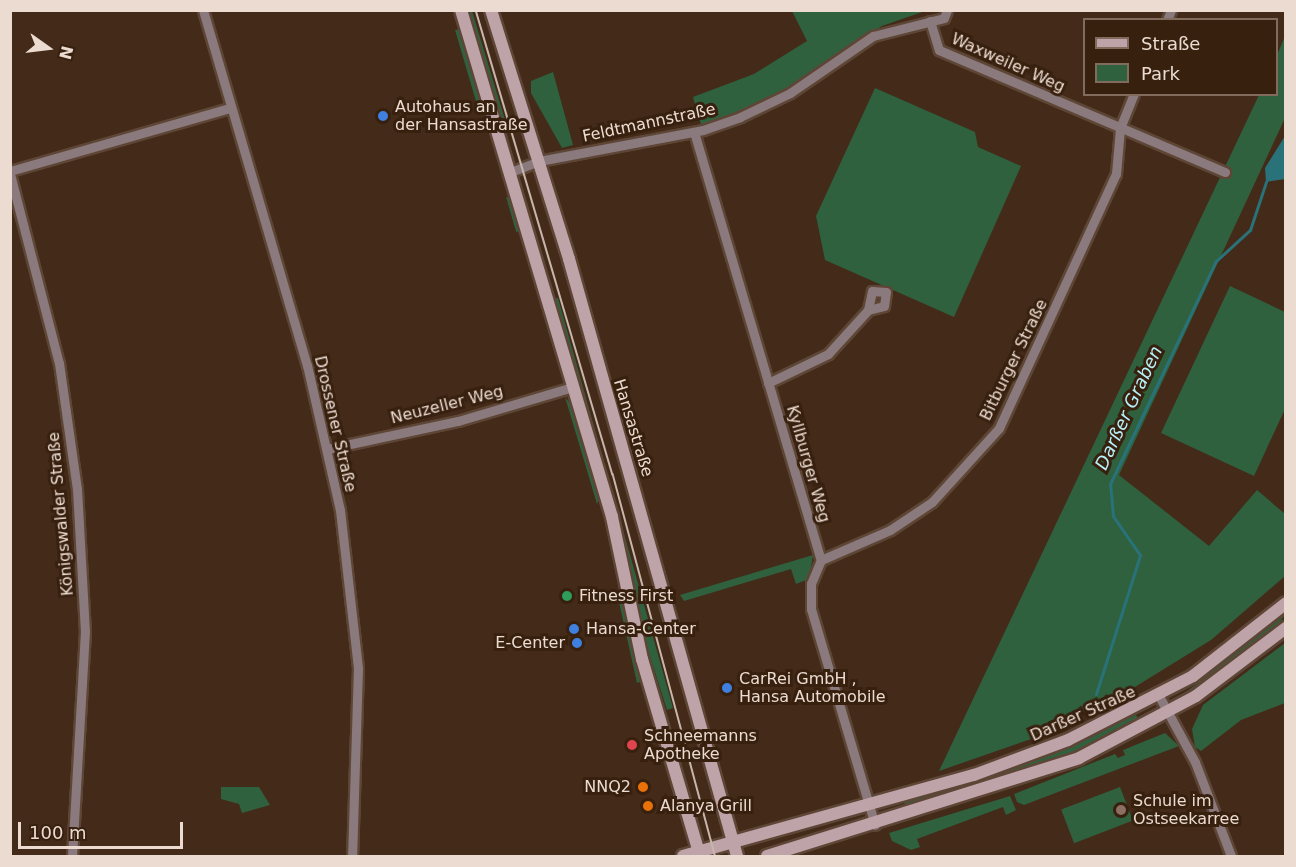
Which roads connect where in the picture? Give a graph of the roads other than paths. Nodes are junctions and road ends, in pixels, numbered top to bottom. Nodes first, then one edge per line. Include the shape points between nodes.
1 (202, 10) edge
2 (461, 10) edge
3 (492, 10) edge
4 (947, 10) edge
5 (930, 21) junction
6 (1133, 96) edge
7 (230, 108) junction
8 (1120, 128) junction
9 (694, 132) junction
10 (538, 161) junction
11 (1225, 172) dead end
12 (10, 173) edge
13 (508, 173) junction
14 (868, 310) dead end
15 (768, 383) junction
16 (573, 387) junction
17 (327, 449) junction
18 (821, 560) junction
19 (1286, 603) edge
20 (1286, 628) edge
21 (1160, 696) junction
22 (1168, 713) junction
23 (869, 805) junction
24 (875, 825) junction
25 (733, 841) junction
26 (699, 854) edge
27 (72, 856) edge
28 (352, 856) edge
29 (682, 856) edge
30 (737, 856) edge
31 (767, 856) edge
32 (1231, 856) edge

1 - 7 street, Drossener Straße
2 - 13 main road
3 - 10 main road, Hansastraße
4 - 5 street, Feldtmannstraße via 944,18
5 - 8 street, Waxweiler Weg via 939,50
5 - 9 street, Feldtmannstraße via 878,33 773,102
6 - 8 street, Bitburger Straße
7 - 12 street
7 - 17 street, Drossener Straße
8 - 11 street, Waxweiler Weg
8 - 18 street, Bitburger Straße via 1116,174 999,428 932,502 880,535
9 - 10 street, Feldtmannstraße
9 - 15 street, Kyllburger Weg
10 - 13 street, Feldtmannstraße
10 - 25 main road, Hansastraße
12 - 27 street, Königswalder Straße via 59,363 76,489 85,631
13 - 16 main road
14 - 15 street via 828,354
15 - 18 street, Kyllburger Weg
16 - 17 street, Neuzeller Weg via 458,421
16 - 26 main road
17 - 28 street, Drossener Straße via 356,633 359,705
18 - 23 street via 811,584 811,609
19 - 21 main road, Darßer Straße via 1227,652
20 - 22 main road
21 - 22 street
21 - 23 main road, Darßer Straße via 1006,765
22 - 24 main road via 1079,759
22 - 32 street via 1195,762
23 - 24 street
23 - 25 main road, Darßer Straße
24 - 31 main road
25 - 26 main road, Darßer Straße
25 - 30 main road, Hansastraße
26 - 29 main road, Darßer Straße

